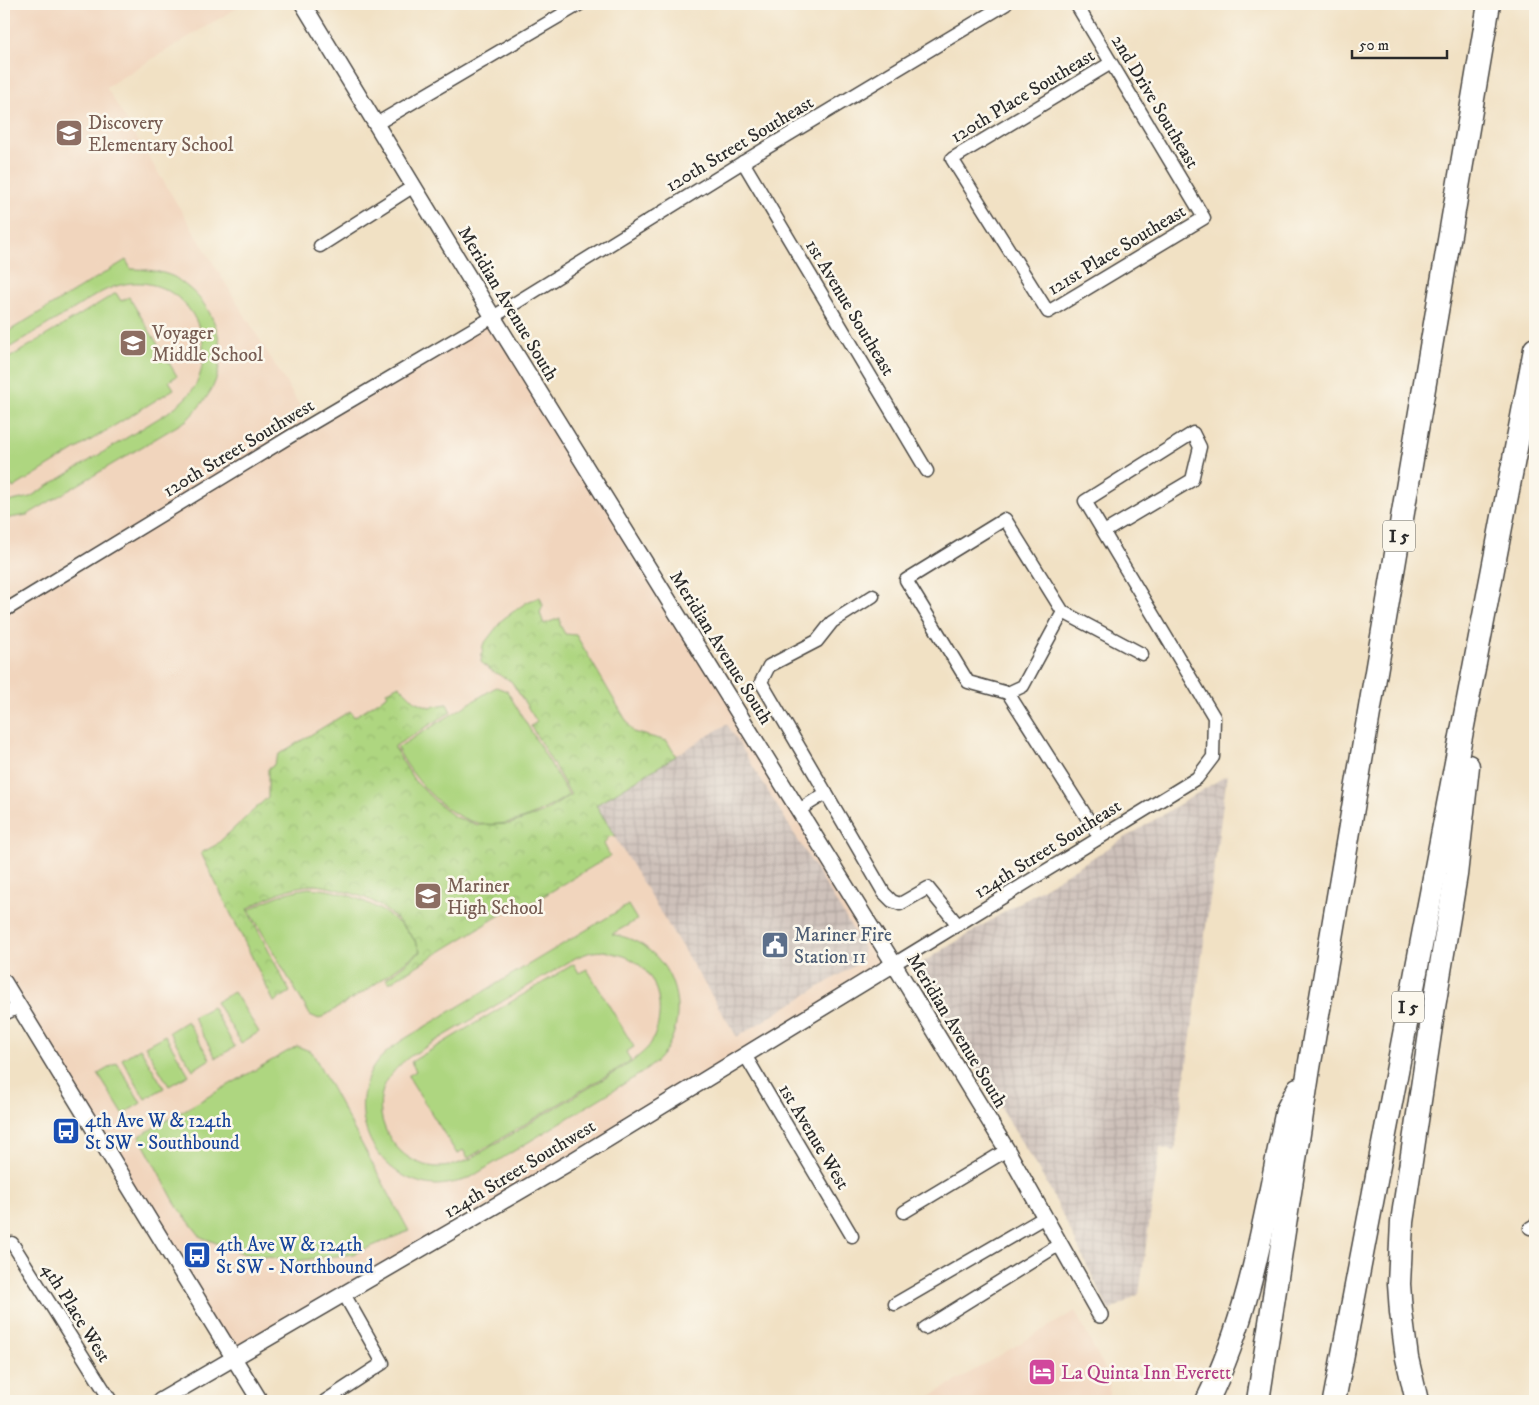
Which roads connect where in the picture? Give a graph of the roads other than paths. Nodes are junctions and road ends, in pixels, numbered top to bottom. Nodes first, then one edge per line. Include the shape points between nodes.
1 (303, 4) edge
2 (580, 4) edge
3 (1006, 4) edge
4 (1076, 4) edge
5 (1489, 4) edge
6 (1111, 62) junction
7 (376, 124) junction
8 (743, 162) junction
9 (414, 186) junction
10 (1204, 218) joint
11 (320, 246) dead end
12 (1048, 312) joint
13 (493, 316) junction
14 (1535, 349) edge
15 (927, 471) dead end
16 (1104, 532) junction
17 (874, 596) dead end
18 (4, 611) edge
19 (1063, 612) junction
20 (1484, 612) junction
21 (1142, 654) dead end
22 (1008, 693) junction
23 (826, 793) junction
24 (799, 810) junction
25 (1100, 838) junction
26 (958, 925) junction
27 (894, 964) junction
28 (4, 982) edge
29 (19, 1008) junction
30 (4, 1014) edge
31 (744, 1056) junction
32 (1309, 1068) junction
33 (1007, 1150) junction
34 (904, 1212) dead end
35 (1045, 1216) junction
36 (852, 1236) dead end
37 (12, 1243) dead end
38 (1060, 1244) junction
39 (344, 1294) junction
40 (895, 1304) dead end
41 (1100, 1315) dead end
42 (925, 1328) dead end
43 (234, 1358) junction
44 (111, 1401) edge
45 (160, 1401) edge
46 (260, 1401) edge
47 (325, 1401) edge
48 (1207, 1401) edge
49 (1258, 1401) edge
50 (1334, 1401) edge
51 (1417, 1401) edge

1 - 7 street, Meridian Avenue South
2 - 7 street
3 - 8 street, 120th Street Southeast
4 - 6 street, 2nd Drive Southeast
5 - 32 highway, I 5
6 - 10 street, 2nd Drive Southeast
6 - 12 street, 120th Place Southeast via 952,159
7 - 9 street, Meridian Avenue South
8 - 13 street, 120th Street Southeast
8 - 15 street, 1st Avenue Southeast
9 - 11 street
9 - 13 street, Meridian Avenue South
10 - 12 street, 121st Place Southeast
13 - 18 street, 120th Street Southwest
13 - 24 street, Meridian Avenue South
14 - 20 highway, I 5
16 - 16 street via 1085,501 1193,433 1200,447 1192,480
16 - 25 street, 124th Street Southeast via 1214,717 1213,757 1197,778
17 - 23 street via 832,622 817,641 768,666 761,682
19 - 21 street
19 - 22 street via 1023,686
19 - 22 street via 1005,520 906,580 968,682
20 - 50 highway, I 5
20 - 51 highway via 1456,875 1402,1222 1401,1312
22 - 25 street
23 - 24 street
23 - 26 street via 884,893 892,901 900,904 928,888
24 - 27 street, Meridian Avenue South
25 - 26 street, 124th Street Southeast
26 - 27 street, 124th Street Southeast
27 - 31 street, 124th Street Southwest
27 - 33 street, Meridian Avenue South
28 - 29 street
29 - 30 street
29 - 43 street
31 - 36 street, 1st Avenue West
31 - 39 street, 124th Street Southwest
32 - 48 highway via 1287,1110 1254,1268 1233,1338
32 - 49 highway, I 5
33 - 34 street
33 - 35 street, Meridian Avenue South
35 - 38 street, Meridian Avenue South
35 - 40 street
37 - 44 street, 4th Place West
38 - 41 street, Meridian Avenue South
38 - 42 street
39 - 43 street, 124th Street Southwest
39 - 47 street via 383,1363
43 - 45 street, 124th Street Southwest
43 - 46 street

